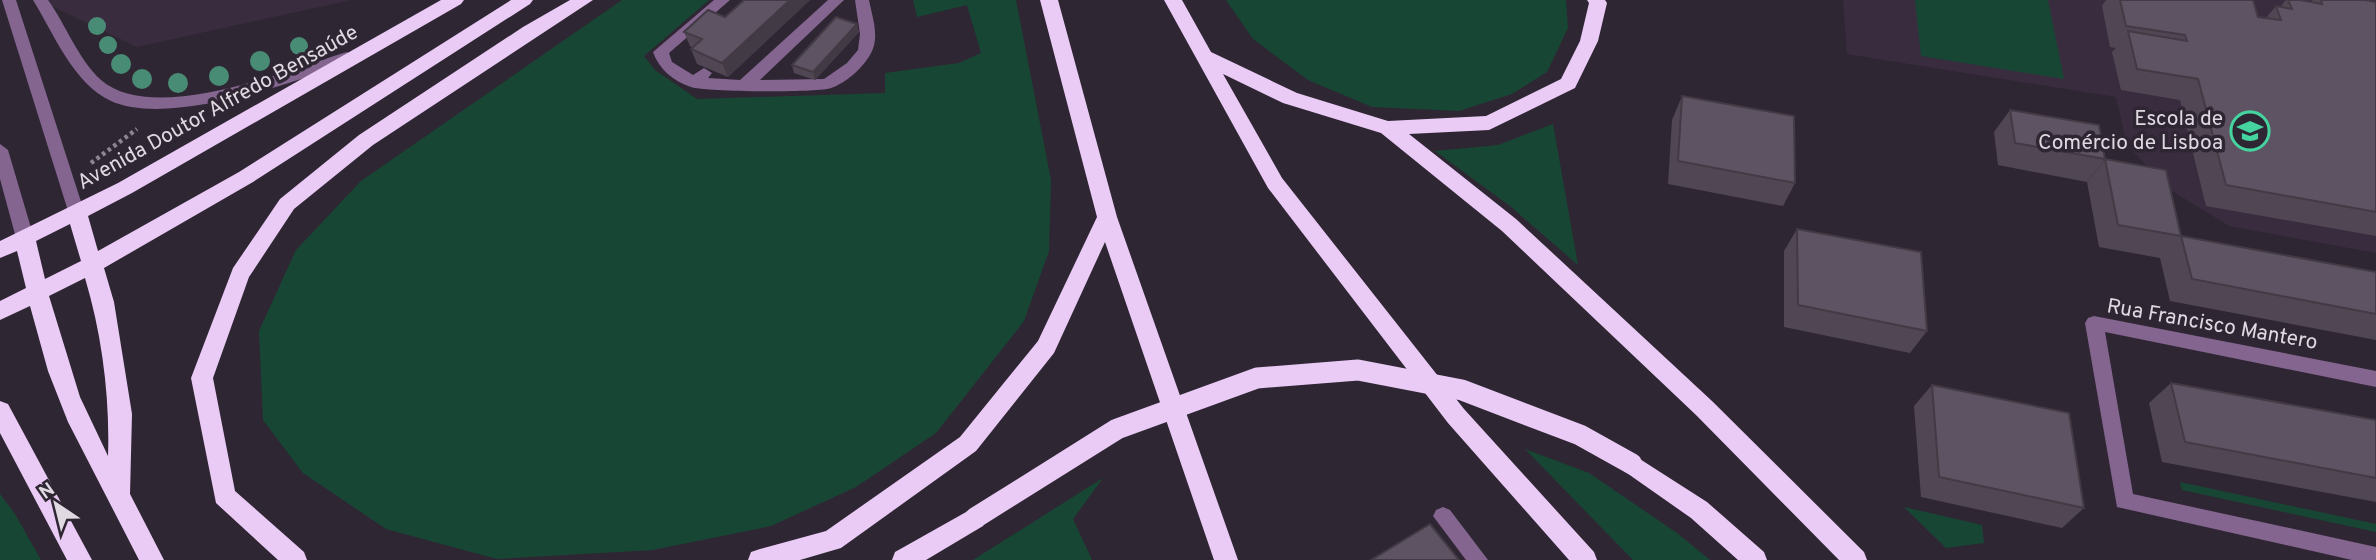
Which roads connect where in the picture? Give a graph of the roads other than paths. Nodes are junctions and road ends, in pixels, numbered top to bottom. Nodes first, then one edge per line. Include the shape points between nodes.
1 (9, 0) edge
2 (40, 0) edge
3 (455, 0) edge
4 (524, 0) edge
5 (584, 0) edge
6 (723, 0) edge
7 (837, 0) edge
8 (862, 0) edge
9 (1049, 0) edge
10 (1173, 0) edge
11 (1596, 0) edge
12 (404, 30) junction
13 (1203, 56) junction
14 (744, 86) junction
15 (1388, 128) junction
16 (0, 150) edge
17 (77, 214) junction
18 (1107, 217) junction
19 (25, 238) junction
20 (0, 250) edge
21 (92, 265) junction
22 (37, 294) junction
23 (0, 311) edge
24 (2376, 379) edge
25 (0, 411) edge
26 (119, 494) junction
27 (1443, 516) dead end
28 (2376, 555) edge
29 (80, 560) edge
30 (152, 560) edge
31 (295, 560) edge
32 (760, 560) edge
33 (904, 560) edge
34 (1226, 560) edge
35 (1478, 560) edge
36 (1585, 560) edge
37 (1755, 560) edge
38 (1855, 560) edge

1 - 17 street
2 - 12 street via 97,86 113,95 151,103 200,99 279,80 362,51
3 - 12 highway, Avenida Doutor Alfredo Bensaúde
4 - 21 highway via 246,177
5 - 31 highway via 529,31 366,140 287,204 240,274 202,378 224,496
6 - 14 street via 661,52 665,65 699,78
7 - 14 street
8 - 14 street via 868,34 865,51 852,67 827,84
9 - 18 highway
10 - 13 highway
11 - 15 highway via 1589,41 1568,83 1489,123
12 - 17 highway, Avenida Doutor Alfredo Bensaúde
13 - 15 highway via 1290,98
13 - 36 highway via 1275,183 1456,416
15 - 38 highway via 1509,225 1704,408
16 - 19 street
17 - 19 highway, Avenida Doutor Alfredo Bensaúde
17 - 21 highway
18 - 32 highway via 1046,347 968,444 832,540
18 - 34 highway
19 - 20 highway, Avenida Doutor Alfredo Bensaúde
19 - 22 highway
21 - 22 highway
21 - 26 highway via 103,303 121,414
22 - 23 highway
22 - 26 highway via 67,392 91,447
24 - 28 street, Rua Francisco Mantero via 2094,323 2124,501
25 - 29 highway
26 - 30 highway via 135,534
27 - 35 street
33 - 37 highway, bridge via 1117,429 1257,378 1358,370 1462,390 1580,435 1699,510

